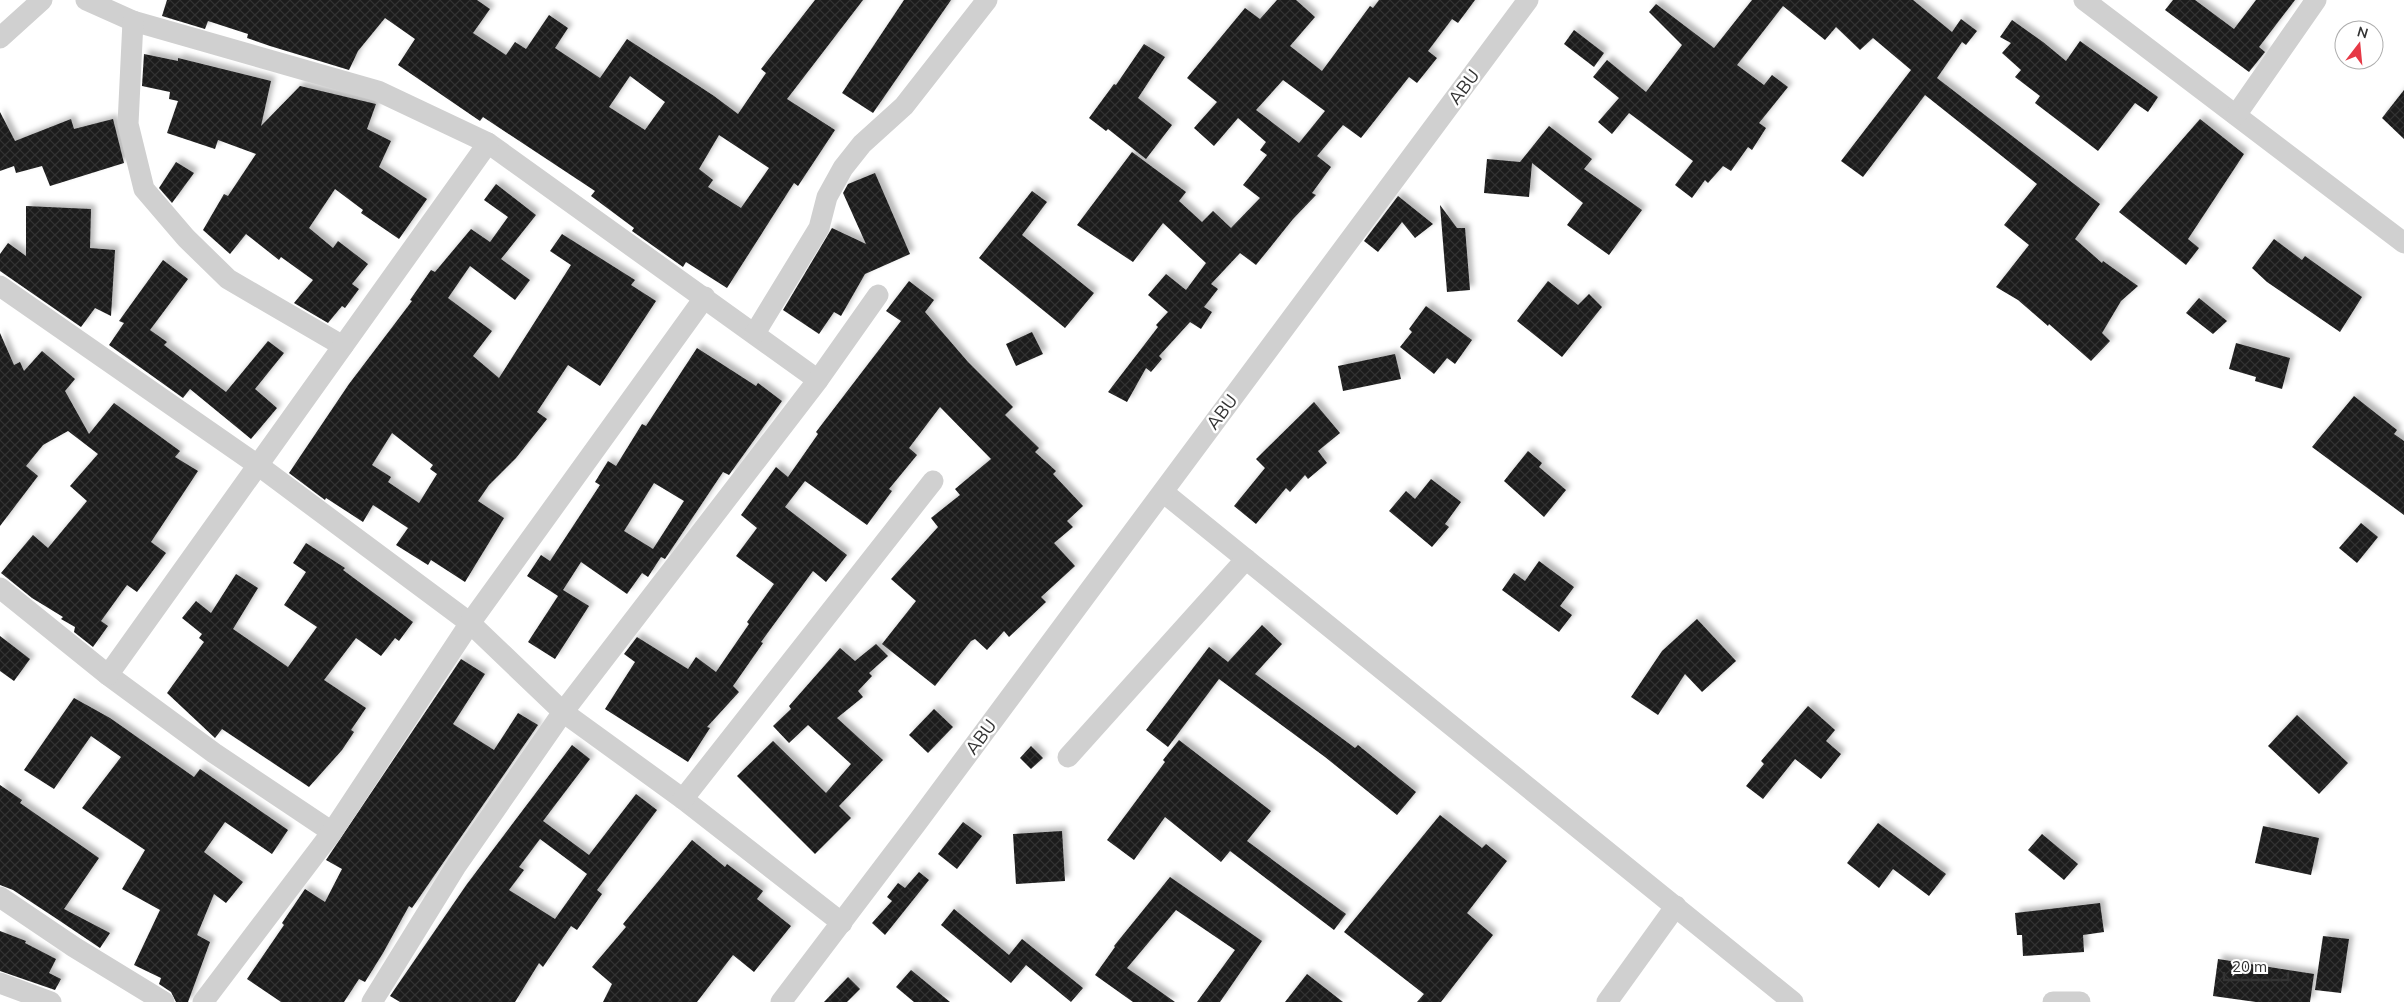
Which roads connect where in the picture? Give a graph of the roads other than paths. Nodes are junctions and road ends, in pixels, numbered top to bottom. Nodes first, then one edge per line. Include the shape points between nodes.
1 (42, 0) edge
2 (86, 0) edge
3 (987, 0) edge
4 (1528, 0) edge
5 (2084, 0) edge
6 (2316, 0) edge
7 (132, 21) junction
8 (0, 38) edge
9 (2236, 115) junction
10 (488, 143) junction
11 (2404, 243) edge
12 (0, 286) edge
13 (878, 295) dead end
14 (705, 297) junction
15 (755, 333) junction
16 (343, 346) junction
17 (818, 380) junction
18 (259, 466) junction
19 (933, 480) dead end
20 (1163, 492) junction
21 (1246, 558) junction
22 (0, 588) edge
23 (470, 623) junction
24 (108, 675) junction
25 (563, 712) junction
26 (1068, 757) dead end
27 (683, 799) junction
28 (332, 832) junction
29 (0, 896) edge
30 (1676, 906) junction
31 (842, 923) junction
32 (0, 982) edge
33 (51, 1002) edge
34 (164, 1002) edge
35 (203, 1002) edge
36 (372, 1002) edge
37 (781, 1002) edge
38 (1606, 1002) edge
39 (1793, 1002) edge
40 (2054, 1002) edge
41 (2080, 1002) edge

1 - 8 street
2 - 7 street
3 - 15 street via 904,106 862,144 843,168 827,197 819,228
4 - 20 street, ABU
5 - 9 street
6 - 9 street
7 - 10 street via 378,91
7 - 16 street via 128,124 144,189 186,238 228,278
9 - 11 street
10 - 14 street
10 - 16 street
12 - 18 street
13 - 17 street
14 - 15 street
14 - 23 street
15 - 17 street
16 - 18 street
17 - 25 street
18 - 23 street
18 - 24 street
19 - 27 street
20 - 21 street
20 - 31 street, ABU
21 - 26 street
21 - 30 street
22 - 24 street
23 - 25 street
23 - 28 street
24 - 28 street via 214,753
25 - 27 street
25 - 36 street via 456,866
27 - 31 street
28 - 35 street
29 - 34 street via 74,947
30 - 38 street
30 - 39 street
31 - 37 street, ABU
32 - 33 street
40 - 41 street

